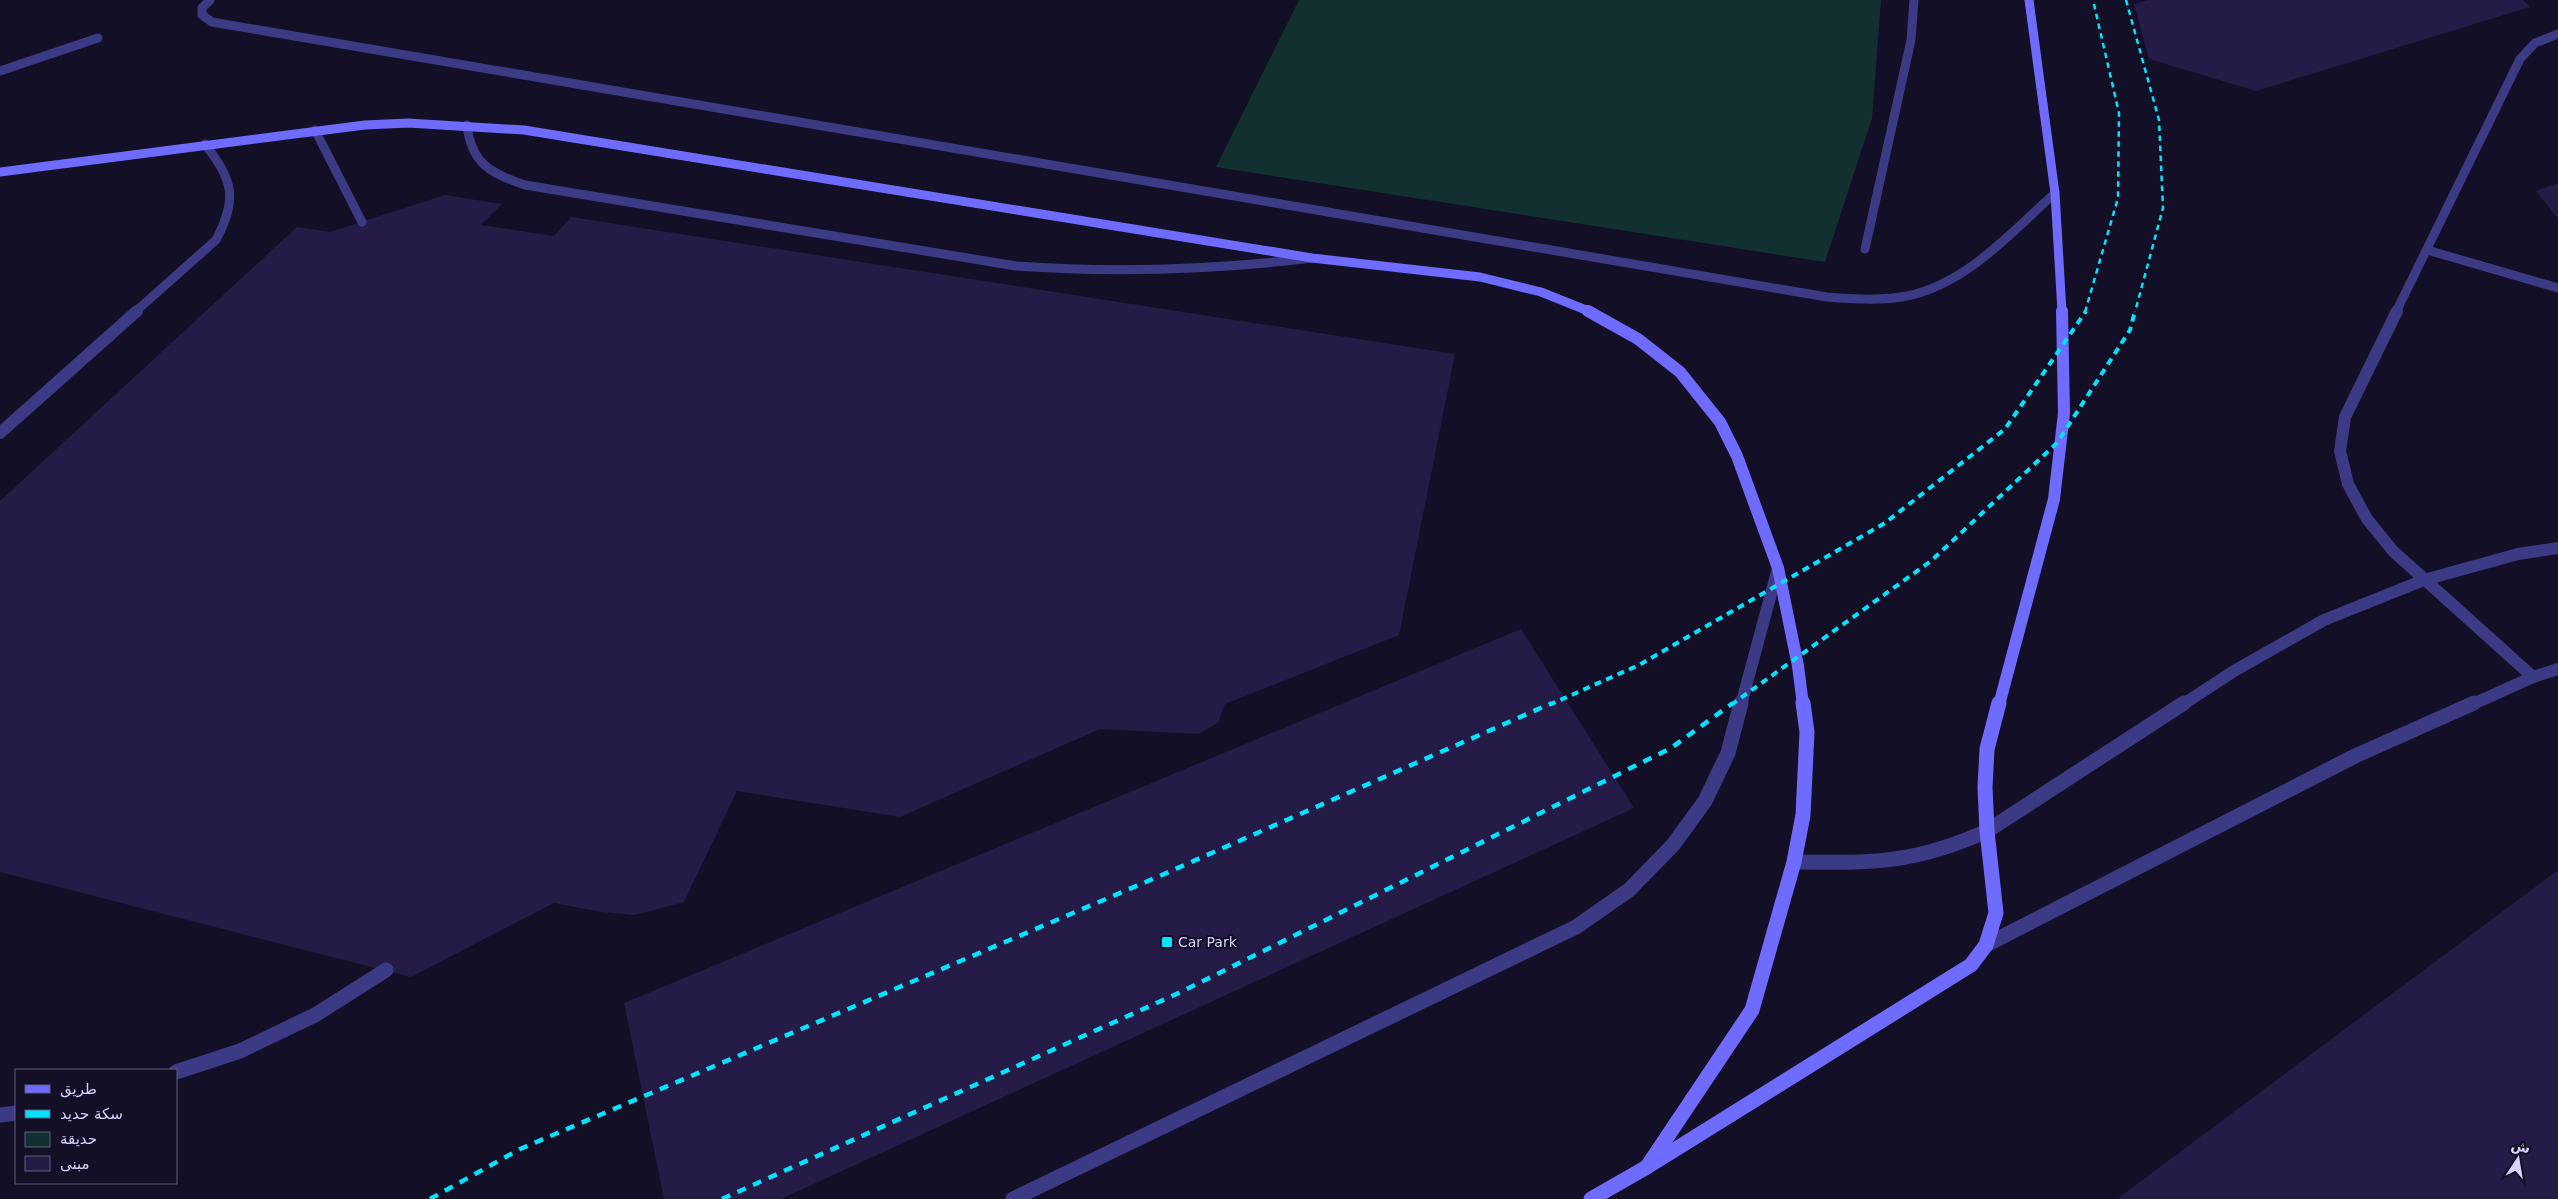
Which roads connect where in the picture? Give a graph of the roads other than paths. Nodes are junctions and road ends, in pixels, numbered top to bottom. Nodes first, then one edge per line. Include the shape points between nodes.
1 (210, 0) edge
2 (1914, 0) edge
3 (2028, 0) edge
4 (2558, 34) edge
5 (98, 38) dead end
6 (0, 71) edge
7 (467, 125) junction
8 (315, 130) junction
9 (205, 144) junction
10 (0, 172) edge
11 (2055, 193) junction
12 (362, 222) dead end
13 (1865, 249) dead end
14 (2427, 250) junction
15 (1312, 258) junction
16 (2558, 288) edge
17 (1, 430) edge
18 (2558, 548) edge
19 (1778, 568) junction
20 (2424, 580) junction
21 (2558, 669) edge
22 (2533, 677) junction
23 (1987, 831) junction
24 (1794, 862) junction
25 (1986, 945) junction
26 (386, 970) dead end
27 (178, 1071) edge
28 (15, 1113) edge
29 (0, 1115) edge
30 (1647, 1166) junction
31 (1014, 1199) edge
32 (1591, 1199) edge

1 - 11 street via 202,8 202,16 212,22 1827,298 1867,300 1909,296 1943,283 1971,267
2 - 13 street via 1911,40
3 - 11 main road
4 - 14 street via 2535,43 2520,59
5 - 6 street
7 - 8 main road via 408,123
7 - 15 main road via 579,137
7 - 15 street via 470,146 482,164 496,174 525,185 1016,266 1163,272
8 - 9 main road
8 - 12 street
9 - 10 main road
9 - 17 street via 222,166 232,192 231,208 216,240
11 - 23 main road via 2064,413 2054,499 1987,749 1984,787
14 - 16 street
14 - 20 street via 2345,417 2339,437 2348,484 2363,513
15 - 19 main road via 1480,277 1542,292 1591,312 1638,339 1680,372 1720,422 1737,456
18 - 20 street via 2518,554
19 - 24 main road via 1798,666 1807,732 1803,815
19 - 31 street via 1728,753 1705,801 1674,845 1629,890 1576,928
20 - 22 street
20 - 23 street via 2324,620 2234,671
21 - 22 street
22 - 25 street via 2355,756
23 - 24 street via 1953,846 1912,858
23 - 25 main road via 1996,913
24 - 30 main road via 1752,1010
25 - 30 main road via 1971,965
26 - 27 street via 314,1015 248,1047
28 - 29 street
30 - 32 main road

